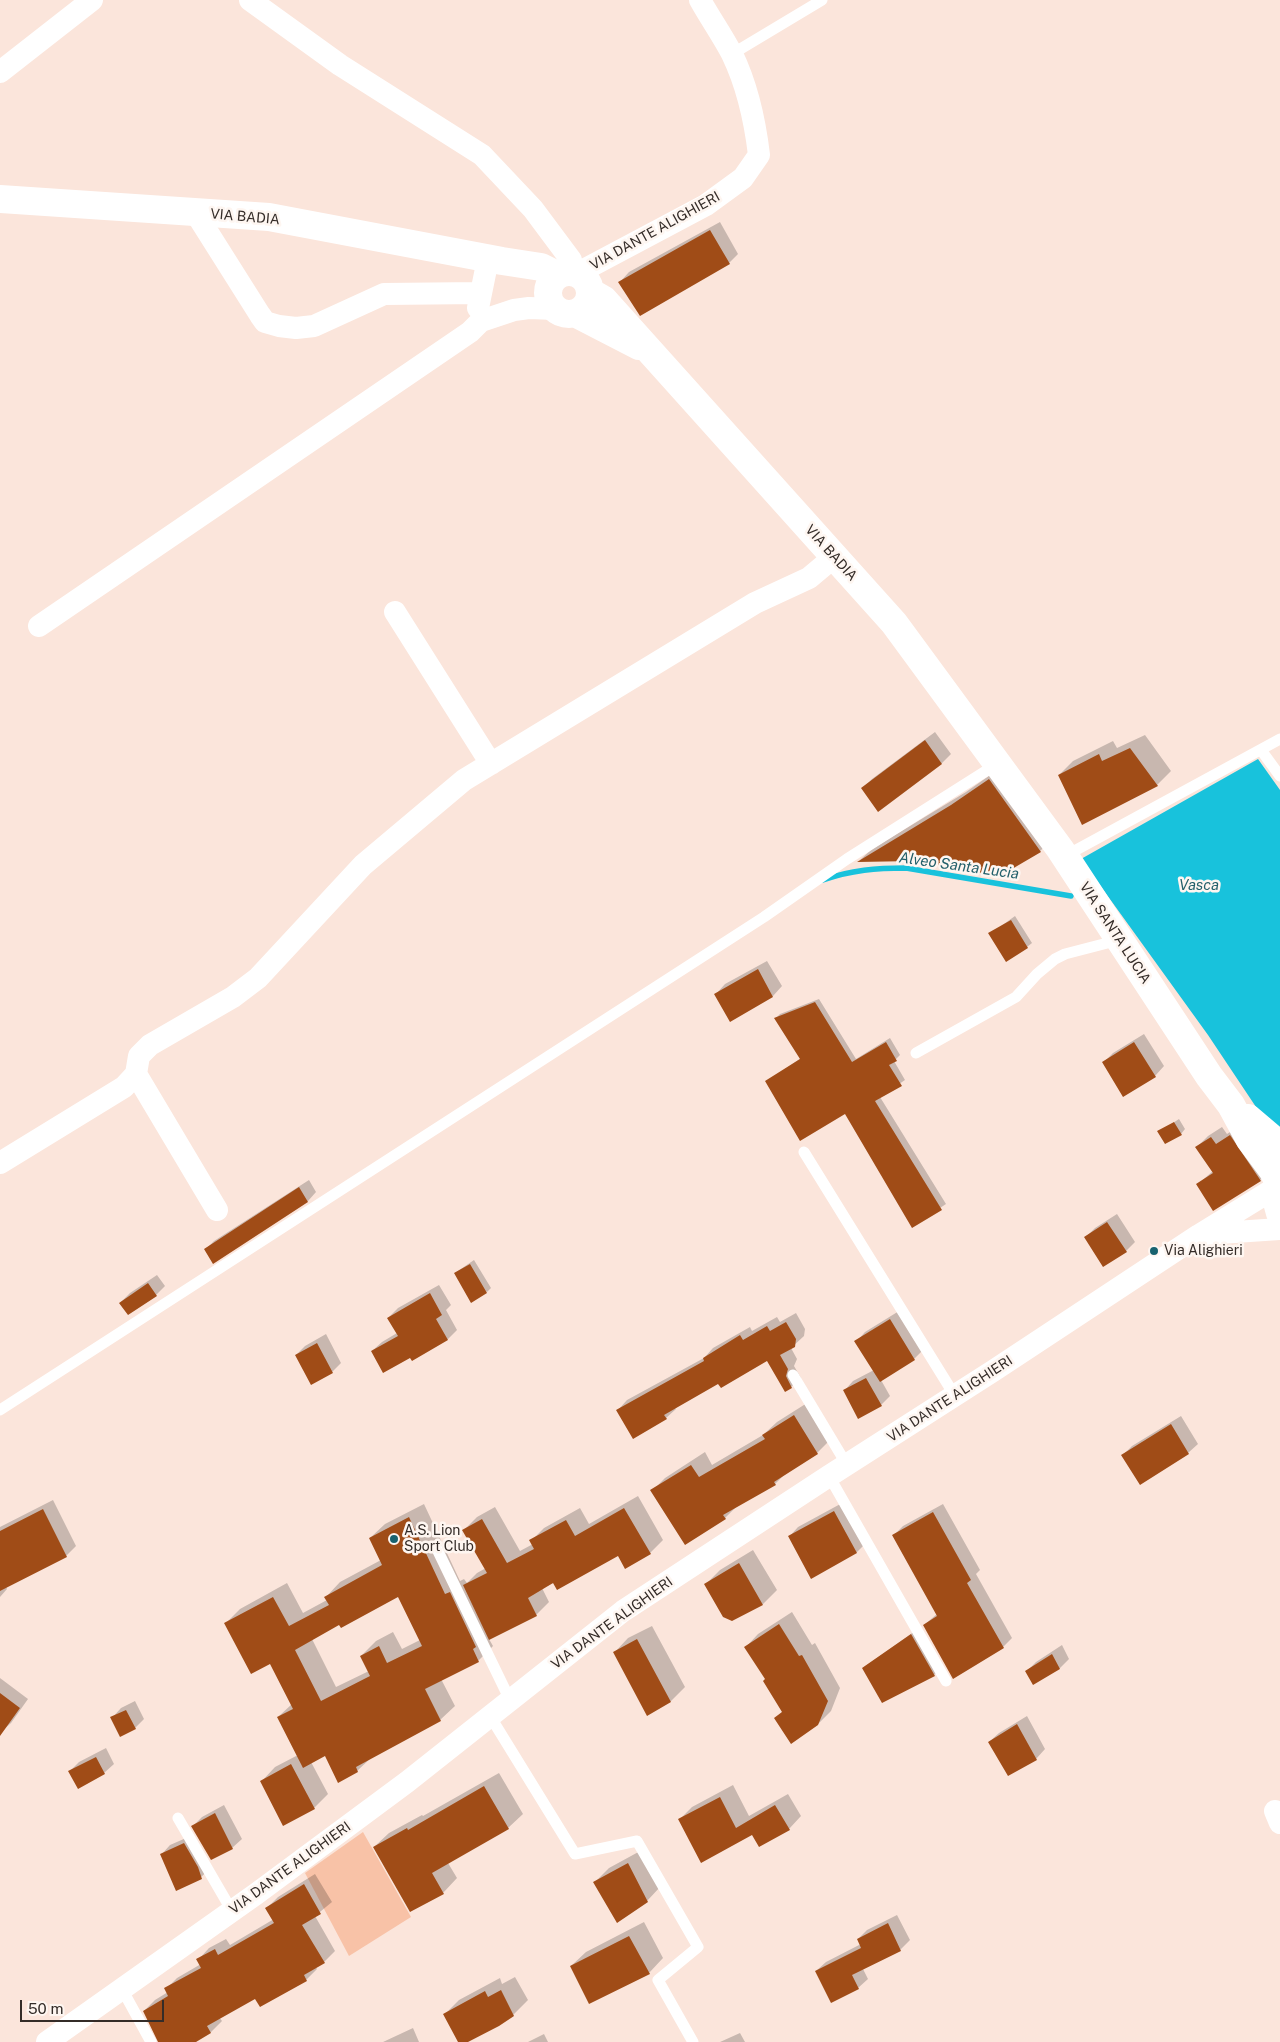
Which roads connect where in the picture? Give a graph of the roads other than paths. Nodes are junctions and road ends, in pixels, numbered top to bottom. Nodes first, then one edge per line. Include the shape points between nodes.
1 (92, 0) edge
2 (250, 0) edge
3 (700, 0) edge
4 (822, 0) edge
5 (732, 54) junction
6 (0, 72) edge
7 (0, 199) edge
8 (195, 212) junction
9 (488, 259) junction
10 (568, 289) junction
11 (480, 293) junction
12 (481, 321) junction
13 (834, 557) junction
14 (395, 612) dead end
15 (39, 626) dead end
16 (1280, 739) edge
17 (1261, 750) junction
18 (998, 763) junction
19 (491, 764) junction
20 (1280, 776) edge
21 (1065, 856) junction
22 (1119, 940) junction
23 (916, 1053) dead end
24 (136, 1074) junction
25 (1231, 1105) junction
26 (1280, 1145) edge
27 (804, 1152) dead end
28 (0, 1163) edge
29 (1280, 1185) edge
30 (217, 1210) dead end
31 (1280, 1213) edge
32 (1280, 1229) edge
33 (1199, 1235) junction
34 (793, 1375) dead end
35 (955, 1396) junction
36 (0, 1410) edge
37 (838, 1470) junction
38 (436, 1547) dead end
39 (946, 1681) dead end
40 (510, 1700) junction
41 (490, 1716) junction
42 (178, 1818) dead end
43 (232, 1911) junction
44 (122, 1989) junction
45 (48, 2042) edge
46 (151, 2042) edge
47 (693, 2042) edge

1 - 6 street
2 - 10 street via 340,65 482,155 533,209 571,260
3 - 5 street, VIA DANTE ALIGHIERI
4 - 5 lane
5 - 10 street, VIA DANTE ALIGHIERI via 746,91 759,155 743,178 706,205
7 - 8 main road, VIA BADIA
8 - 9 main road, VIA BADIA via 269,217
8 - 11 street via 260,316 265,322 279,326 314,326 384,294
9 - 10 main road, VIA BADIA
9 - 11 street
10 - 12 street via 529,308
10 - 13 main road, VIA BADIA via 652,352
11 - 12 street via 477,305
12 - 15 street via 470,332
13 - 18 main road, VIA BADIA via 894,623
13 - 19 street via 809,578 755,603
14 - 19 street
16 - 17 lane
17 - 20 lane
17 - 21 lane
18 - 21 main road, VIA SANTA LUCIA
18 - 36 lane
19 - 24 street via 464,780 363,865 258,978 233,997 150,1045 138,1056
21 - 22 main road, VIA SANTA LUCIA
22 - 23 lane via 1055,959 1016,998
22 - 25 main road, VIA SANTA LUCIA
24 - 28 street via 124,1087
24 - 30 street
25 - 26 main road, VIA SANTA LUCIA
25 - 29 main road, VIA SANTA LUCIA
27 - 35 lane
29 - 31 main road via 1277,1202
29 - 33 street, VIA DANTE ALIGHIERI
32 - 33 street, VIA DANTE ALIGHIERI
33 - 35 street, VIA DANTE ALIGHIERI
34 - 37 lane
35 - 37 street, VIA DANTE ALIGHIERI
37 - 39 lane
37 - 40 street, VIA DANTE ALIGHIERI via 623,1611
38 - 40 lane
40 - 41 street, VIA DANTE ALIGHIERI
41 - 43 street, VIA DANTE ALIGHIERI via 408,1782
41 - 47 lane via 575,1854 637,1841 698,1947 658,1980
42 - 43 lane
43 - 44 street, VIA DANTE ALIGHIERI
44 - 45 street, VIA DANTE ALIGHIERI
44 - 46 lane

